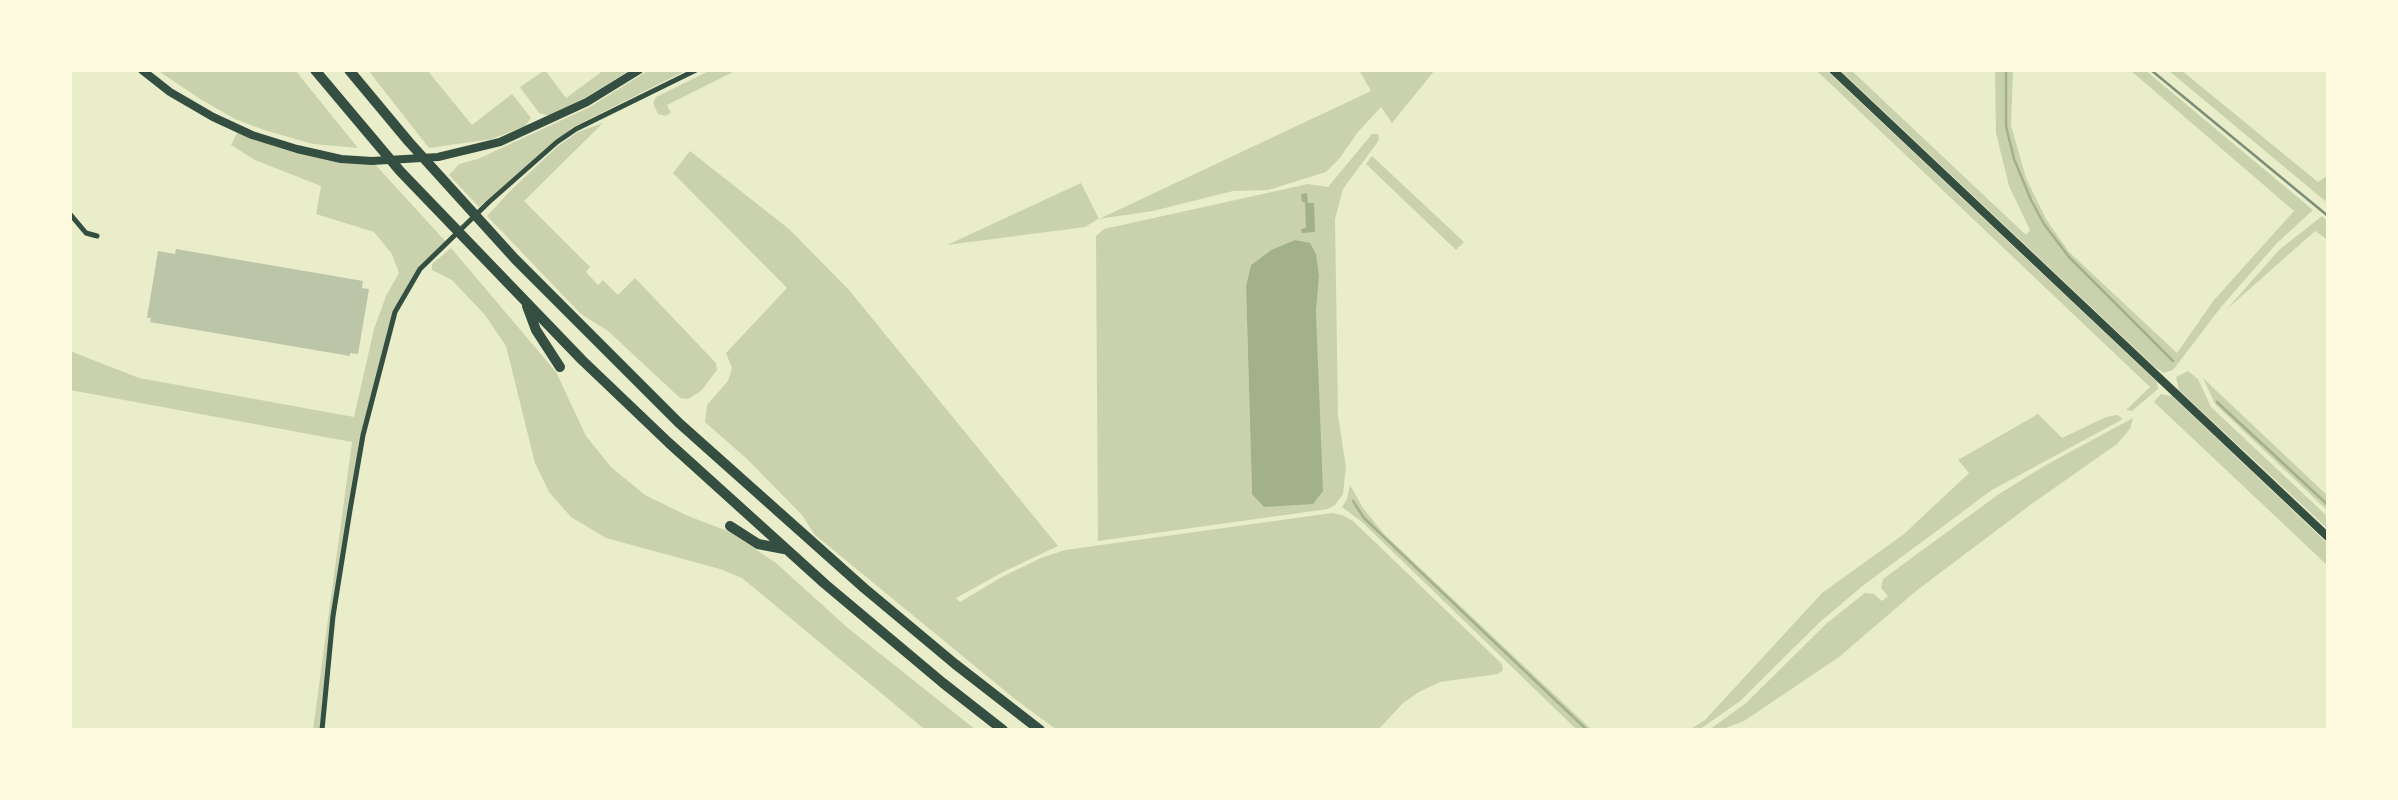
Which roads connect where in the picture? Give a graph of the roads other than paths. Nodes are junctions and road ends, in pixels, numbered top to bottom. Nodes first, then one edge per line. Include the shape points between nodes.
1 (142, 70) edge
2 (315, 70) edge
3 (349, 70) edge
4 (639, 70) edge
5 (696, 70) edge
6 (1833, 70) edge
7 (70, 214) edge
8 (97, 236) dead end
9 (525, 301) junction
10 (560, 367) dead end
11 (730, 526) dead end
12 (2328, 537) edge
13 (785, 549) junction
14 (322, 730) edge
15 (1003, 730) edge
16 (1040, 730) edge

1 - 4 main road via 214,117 297,149 341,159 407,161 500,142 587,102
2 - 9 highway via 400,171
3 - 16 highway via 514,259 671,416 864,588
5 - 14 street via 557,142 437,251 420,269 395,312 363,435 333,616
6 - 12 main road
7 - 8 street via 86,233
9 - 10 highway via 536,330
9 - 13 highway via 668,443
11 - 13 highway via 758,544
13 - 15 highway

